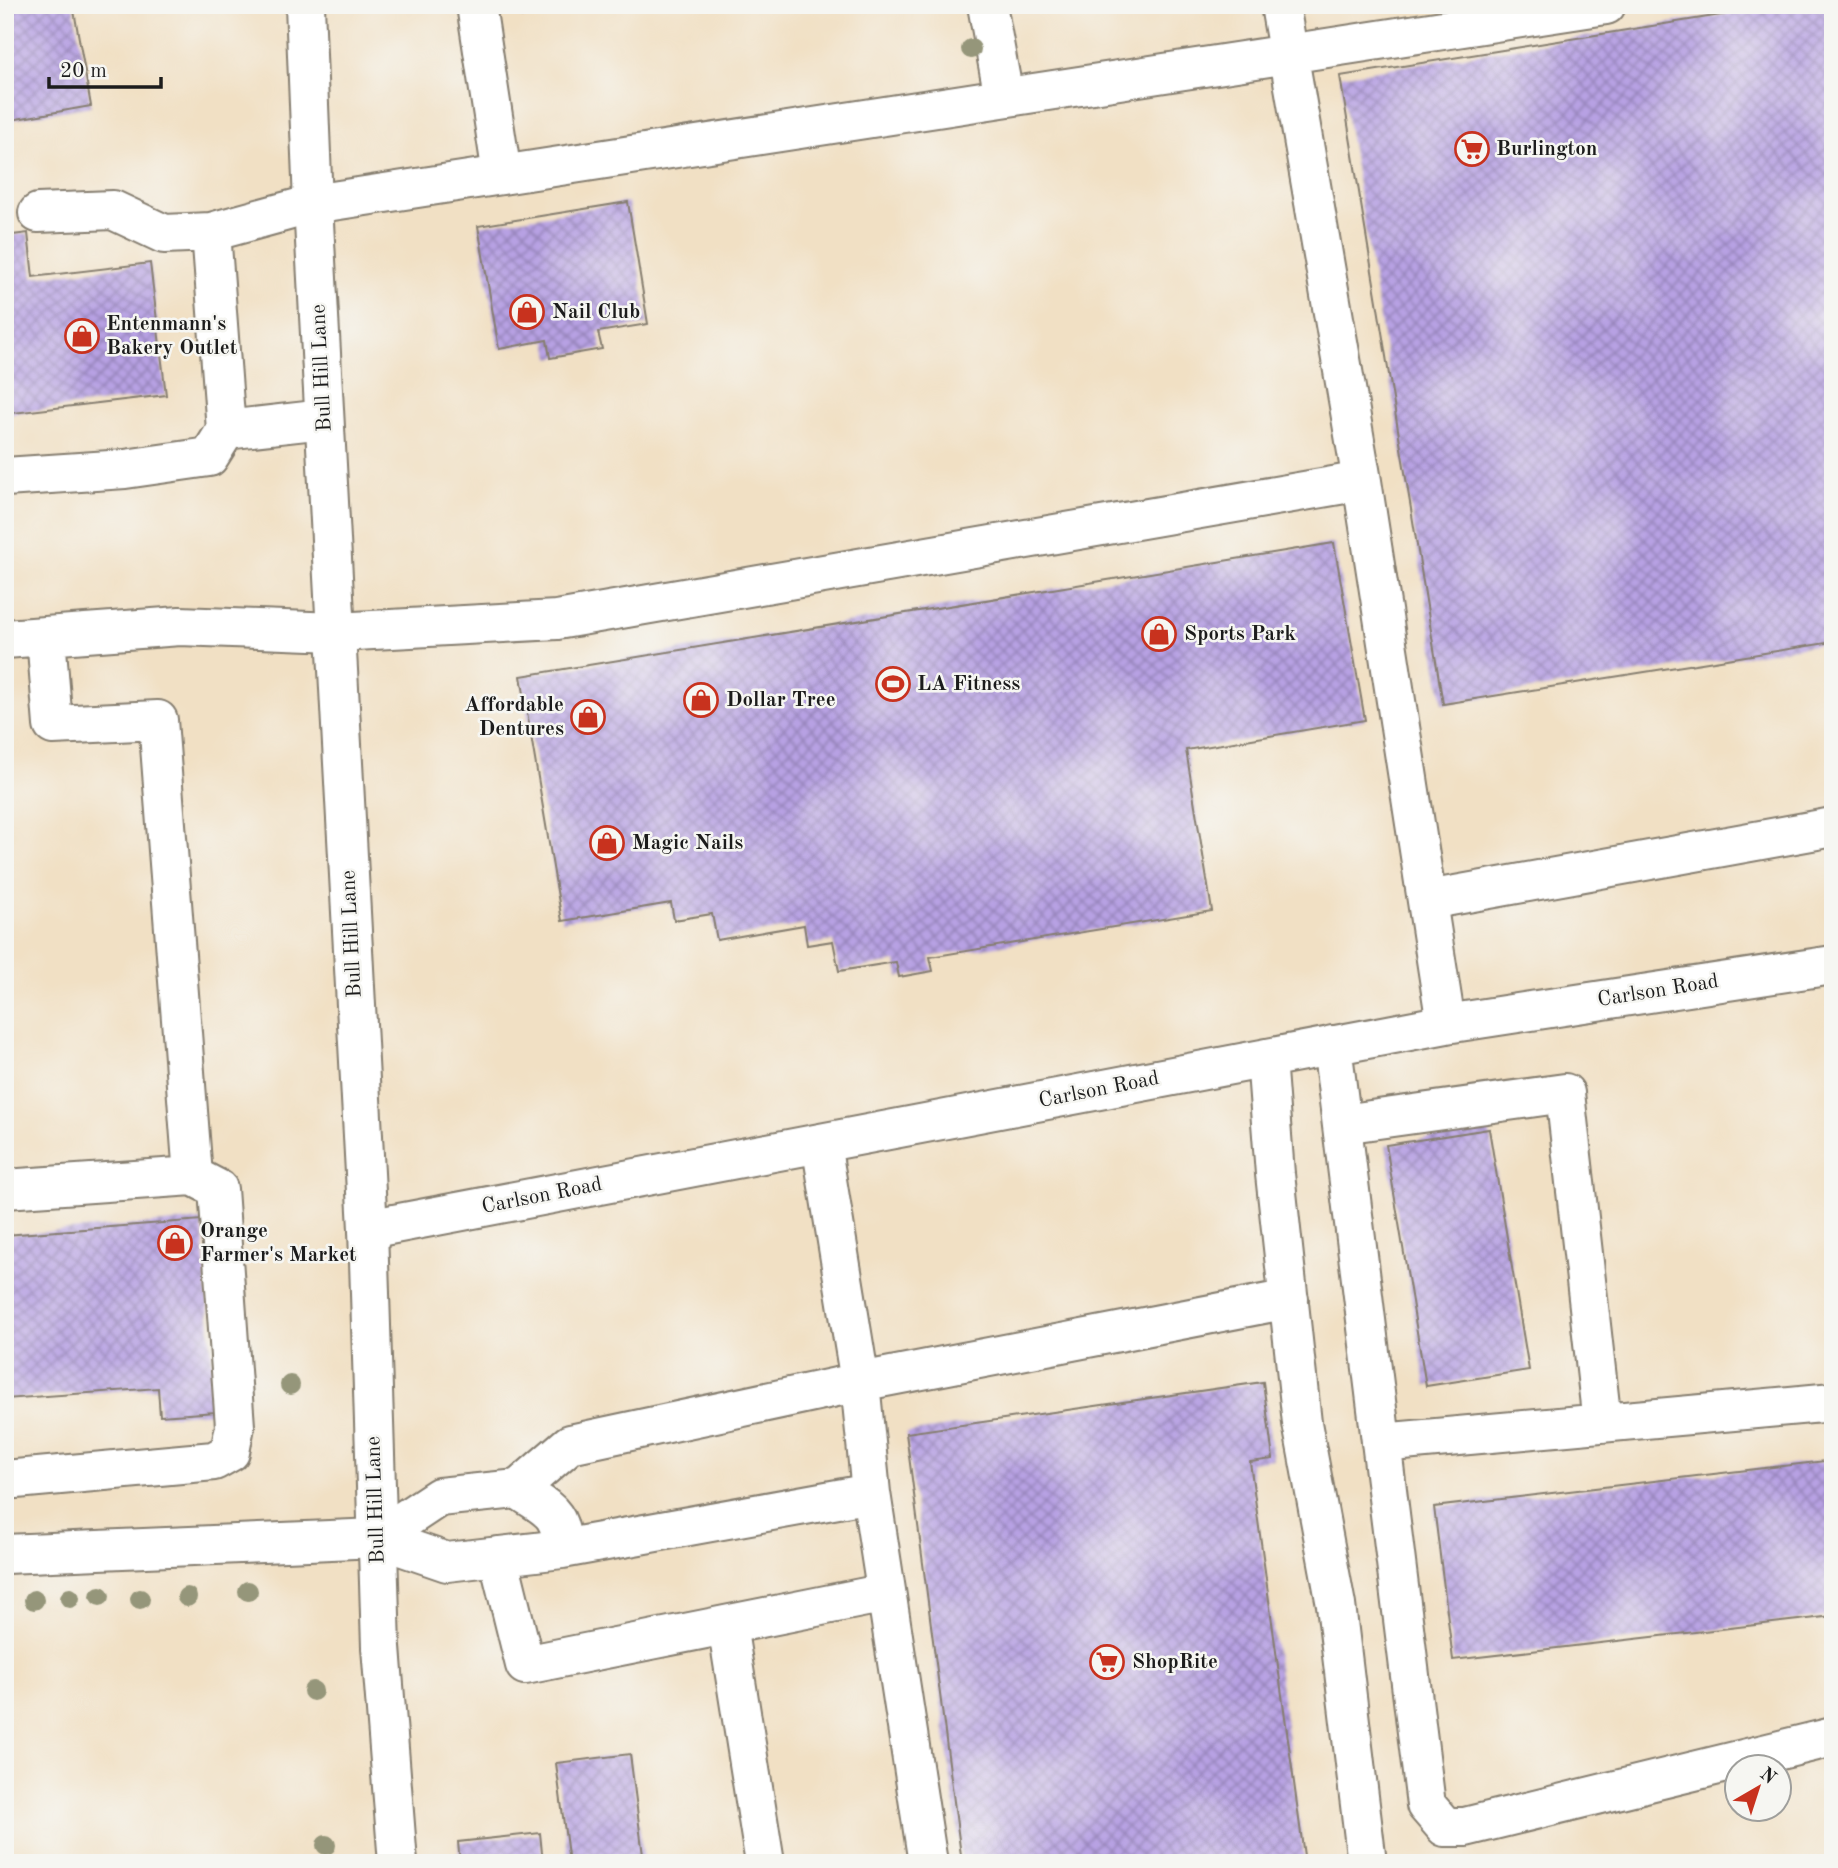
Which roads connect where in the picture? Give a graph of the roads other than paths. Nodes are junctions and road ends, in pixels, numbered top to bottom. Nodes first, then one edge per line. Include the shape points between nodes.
1 (305, 5) edge
2 (476, 5) edge
3 (987, 5) edge
4 (1280, 5) edge
5 (1606, 5) edge
6 (1287, 53) junction
7 (1004, 97) junction
8 (502, 175) junction
9 (313, 204) junction
10 (38, 213) dead end
11 (211, 232) junction
12 (324, 419) junction
13 (226, 429) junction
14 (5, 477) edge
15 (1362, 481) junction
16 (336, 632) junction
17 (46, 636) junction
18 (5, 639) edge
19 (1833, 827) edge
20 (1428, 900) junction
21 (1833, 965) edge
22 (1446, 1024) junction
23 (1332, 1045) junction
24 (1266, 1058) junction
25 (1342, 1124) junction
26 (821, 1143) junction
27 (193, 1176) junction
28 (5, 1189) edge
29 (368, 1229) junction
30 (1289, 1299) junction
31 (860, 1382) junction
32 (1833, 1402) edge
33 (1602, 1423) junction
34 (1381, 1443) junction
35 (5, 1480) edge
36 (518, 1489) junction
37 (871, 1493) junction
38 (377, 1538) junction
39 (562, 1549) junction
40 (5, 1554) edge
41 (498, 1556) junction
42 (886, 1593) junction
43 (727, 1625) junction
44 (1833, 1737) edge
45 (398, 1863) edge
46 (765, 1863) edge
47 (928, 1863) edge
48 (1367, 1863) edge

1 - 9 main road, Bull Hill Lane
2 - 8 main road
3 - 7 main road
4 - 6 main road
5 - 6 main road
6 - 7 main road
6 - 15 main road
7 - 8 main road
8 - 9 main road
9 - 11 main road
9 - 12 main road, Bull Hill Lane
10 - 11 main road via 113,210 164,234
11 - 13 main road
12 - 13 main road
12 - 16 main road, Bull Hill Lane
13 - 14 main road via 209,457 125,469
15 - 16 main road via 556,620
15 - 20 main road
16 - 17 main road via 180,626
16 - 29 main road, Bull Hill Lane
17 - 18 main road
17 - 27 main road via 52,725 158,720
19 - 20 main road
20 - 22 main road
21 - 22 main road, Carlson Road
22 - 23 main road, Carlson Road
23 - 24 main road, Carlson Road
23 - 25 main road
24 - 26 main road, Carlson Road
24 - 30 main road
25 - 33 main road via 1565,1093
25 - 34 main road
26 - 29 main road, Carlson Road
26 - 31 main road
27 - 28 main road
27 - 35 main road via 218,1189 235,1426 230,1452 214,1461
29 - 38 main road, Bull Hill Lane
30 - 31 main road
30 - 48 main road via 1302,1423 1336,1605
31 - 36 main road via 570,1444
31 - 37 main road
32 - 33 main road
33 - 34 main road
34 - 44 main road via 1426,1805 1445,1827 1465,1826
36 - 38 main road via 439,1497
36 - 39 main road via 557,1518
37 - 39 main road
37 - 42 main road
38 - 40 main road
38 - 41 main road via 447,1562
38 - 45 main road, Bull Hill Lane
39 - 41 main road
41 - 43 main road via 525,1665
42 - 43 main road
42 - 47 main road
43 - 46 main road

